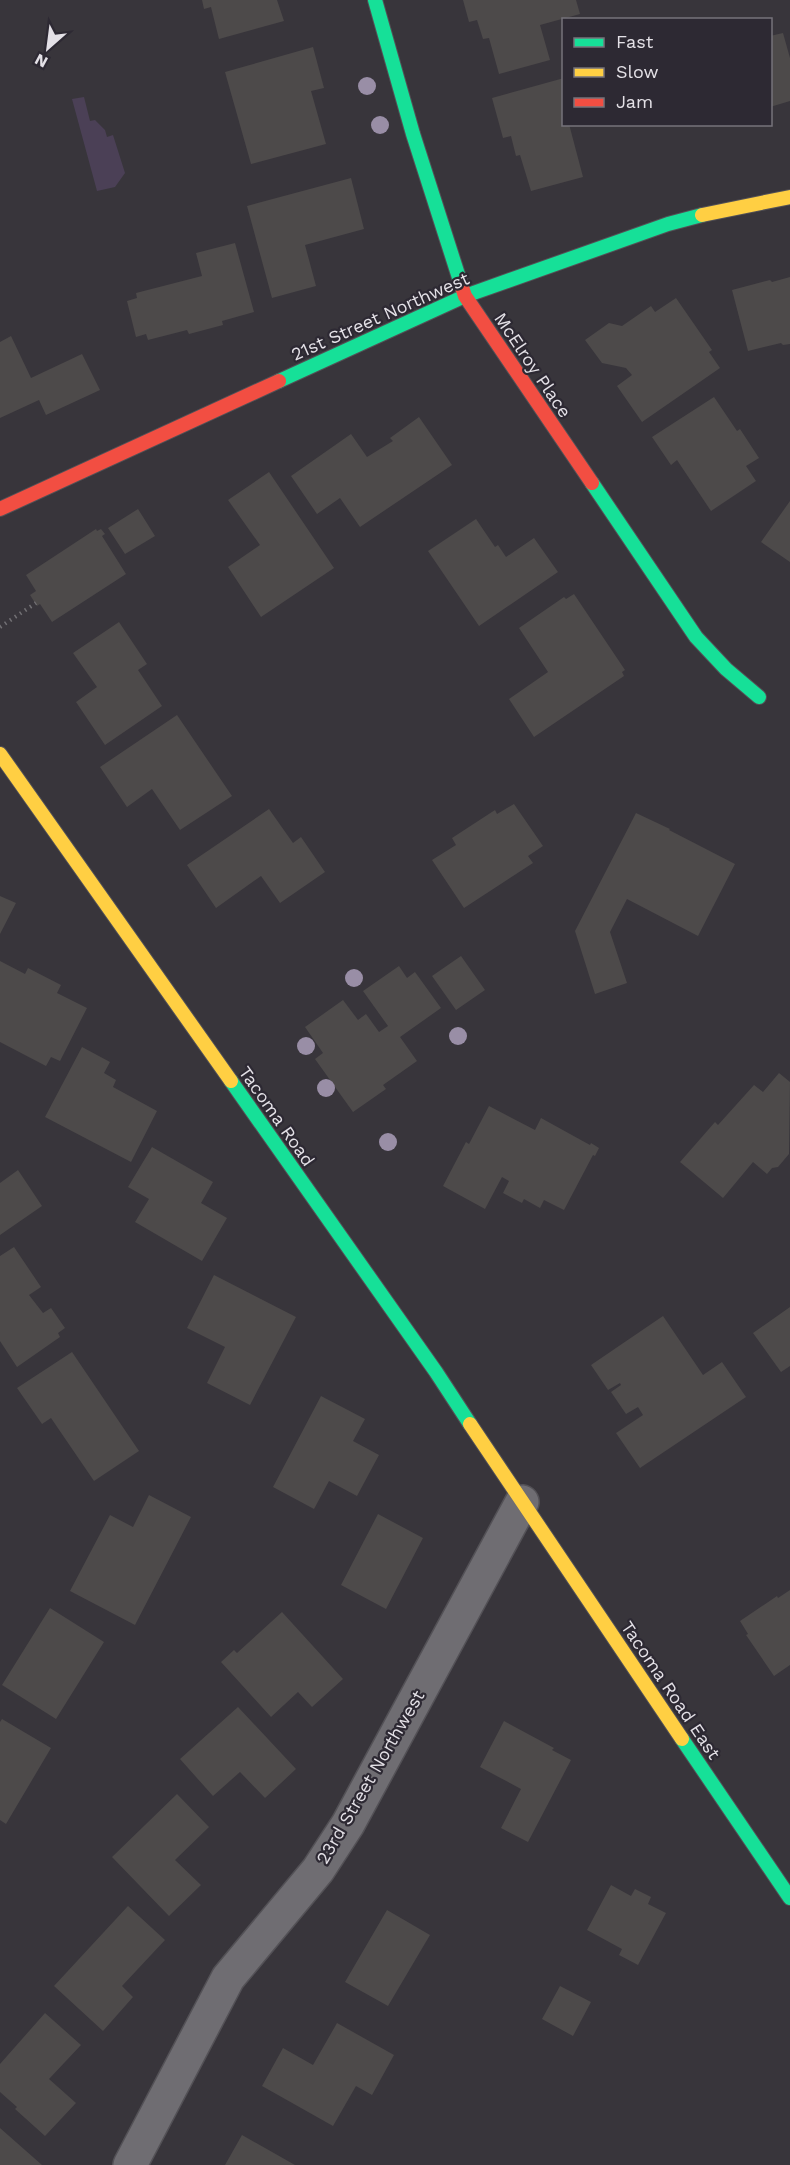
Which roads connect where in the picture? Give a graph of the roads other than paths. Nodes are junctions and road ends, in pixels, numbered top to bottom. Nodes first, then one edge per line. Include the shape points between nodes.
1 (375, 0) edge
2 (790, 197) edge
3 (465, 296) junction
4 (0, 508) edge
5 (759, 697) dead end
6 (0, 754) edge
7 (522, 1502) junction
8 (790, 1898) edge
9 (130, 2165) edge

1 - 3 street, McElroy Place
2 - 3 street, 21st Street Northwest via 668,224
3 - 4 street, 21st Street Northwest
3 - 5 street, McElroy Place via 696,637 715,660
6 - 7 street, Tacoma Road via 436,1372
7 - 8 street, Tacoma Road East
7 - 9 street, 23rd Street Northwest via 348,1824 318,1870 228,1978

